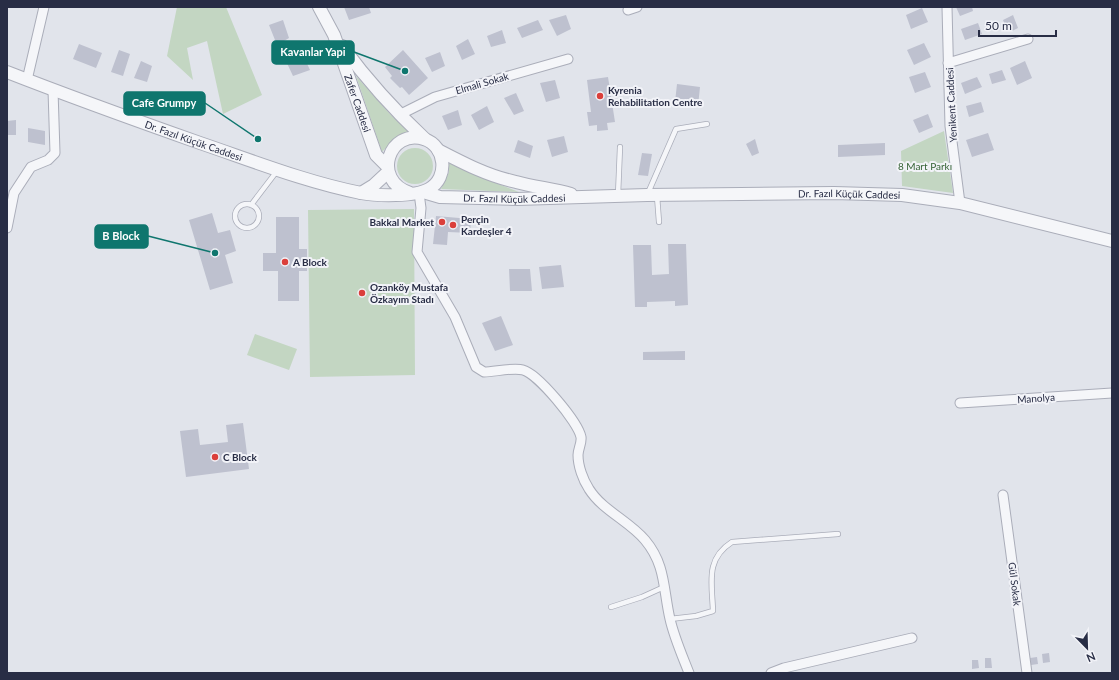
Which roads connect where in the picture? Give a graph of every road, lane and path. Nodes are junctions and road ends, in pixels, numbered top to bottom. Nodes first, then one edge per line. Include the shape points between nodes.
1 (44, 7) edge
2 (319, 7) edge
3 (947, 7) edge
4 (334, 35) junction
5 (1028, 39) dead end
6 (568, 59) dead end
7 (948, 63) junction
8 (7, 72) edge
9 (27, 80) junction
10 (53, 90) junction
11 (399, 115) junction
12 (707, 124) dead end
13 (425, 139) junction
14 (620, 147) dead end
15 (438, 150) junction
16 (278, 170) junction
17 (388, 170) junction
18 (361, 193) junction
19 (417, 193) junction
20 (652, 195) junction
21 (582, 196) junction
22 (618, 196) junction
23 (960, 203) junction
24 (251, 205) junction
25 (659, 222) dead end
26 (7, 228) edge
27 (1112, 240) edge
28 (1112, 393) edge
29 (960, 403) dead end
30 (1003, 495) dead end
31 (838, 534) dead end
32 (666, 586) junction
33 (611, 607) dead end
34 (670, 619) junction
35 (912, 638) dead end
36 (689, 673) edge
37 (771, 673) edge
38 (1027, 673) edge

1 - 9 street
2 - 4 street, Zafer Caddesi
3 - 7 street, Yenikent Caddesi
4 - 11 street, Zafer Caddesi via 366,78
4 - 17 street, Zafer Caddesi via 376,155
5 - 7 street
6 - 11 street, Elmali Sokak via 435,97
7 - 23 street, Yenikent Caddesi via 950,126
8 - 9 street, Dr. Fazıl Küçük Caddesi
9 - 10 street, Dr. Fazıl Küçük Caddesi
10 - 16 street, Dr. Fazıl Küçük Caddesi
10 - 26 street via 55,153 48,160 31,167 14,193
11 - 13 street, Zafer Caddesi
12 - 20 lane via 676,129
13 - 15 street
13 - 17 street via 407,139 399,143 390,154
14 - 22 lane
15 - 19 street via 443,166 441,175 437,183
15 - 21 street, Dr. Fazıl Küçük Caddesi via 494,176
16 - 18 street, Dr. Fazıl Küçük Caddesi
16 - 24 lane
17 - 18 street via 374,185
17 - 19 street via 396,186
18 - 19 street, Dr. Fazıl Küçük Caddesi
19 - 21 street, Dr. Fazıl Küçük Caddesi via 440,197 517,199
19 - 32 street via 421,208 417,252 455,317 476,367 484,372 522,369 529,372 556,399 578,428 581,440 578,454 580,470 589,490 645,540 660,564
20 - 22 street, Dr. Fazıl Küçük Caddesi
20 - 23 street, Dr. Fazıl Küçük Caddesi via 834,193 902,195
20 - 25 lane
21 - 22 street, Dr. Fazıl Küçük Caddesi
23 - 27 street, Dr. Fazıl Küçük Caddesi
24 - 24 lane via 257,209 260,216 253,227 246,229 235,221 235,214 244,204
28 - 29 street, Manolya
30 - 38 street, Gül Sokak
31 - 34 lane via 732,542 722,548 712,567 713,611
32 - 33 lane
32 - 34 street
34 - 36 street
35 - 37 street

